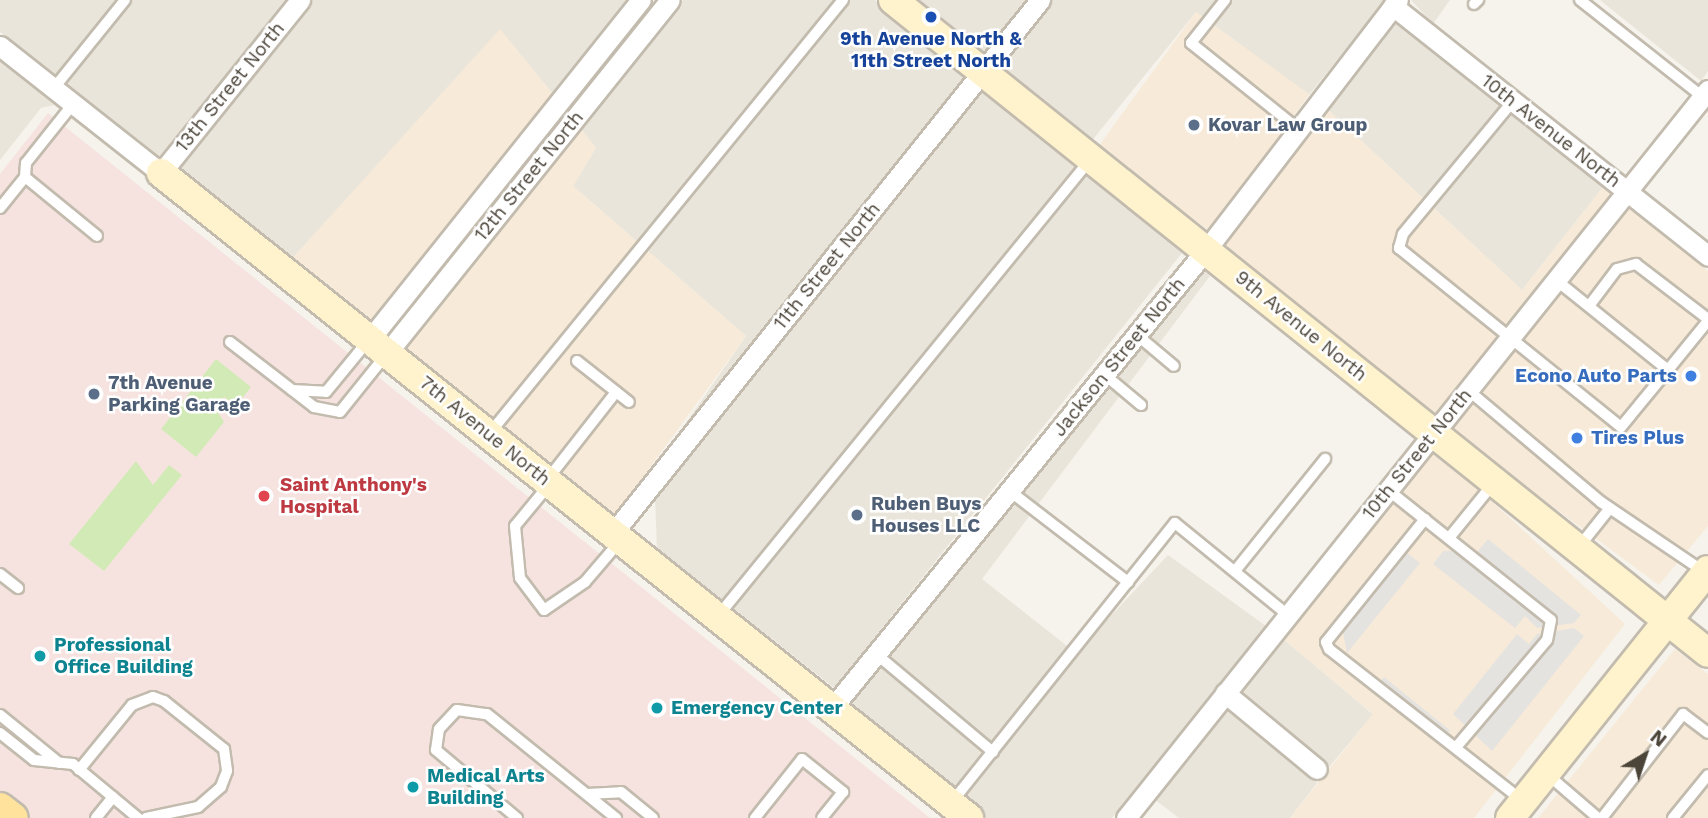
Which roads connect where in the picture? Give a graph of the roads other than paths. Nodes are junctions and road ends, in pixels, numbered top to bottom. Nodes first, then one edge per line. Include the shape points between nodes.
1 (125, 0) edge
2 (300, 0) edge
3 (641, 0) edge
4 (670, 0) edge
5 (843, 0) edge
6 (893, 0) edge
7 (1040, 0) edge
8 (1225, 0) edge
9 (1580, 0) edge
10 (1396, 3) edge
11 (0, 46) edge
12 (983, 72) junction
13 (54, 88) junction
14 (1705, 94) edge
15 (1513, 101) junction
16 (73, 104) junction
17 (1296, 127) junction
18 (1091, 159) junction
19 (161, 173) junction
20 (25, 177) junction
21 (1627, 192) junction
22 (0, 208) edge
23 (97, 236) dead end
24 (1206, 250) junction
25 (1708, 256) edge
26 (1556, 280) junction
27 (1589, 306) junction
28 (1708, 320) edge
29 (1137, 335) junction
30 (1509, 339) junction
31 (230, 342) dead end
32 (379, 346) junction
33 (577, 361) dead end
34 (1174, 366) dead end
35 (1668, 370) junction
36 (1105, 375) junction
37 (292, 390) junction
38 (1468, 390) junction
39 (617, 392) junction
40 (629, 402) dead end
41 (1141, 405) dead end
42 (1434, 433) junction
43 (489, 434) junction
44 (1325, 459) dead end
45 (549, 481) junction
46 (1495, 482) junction
47 (1388, 490) junction
48 (1011, 492) junction
49 (1610, 508) junction
50 (1425, 519) junction
51 (617, 536) junction
52 (1449, 538) junction
53 (1578, 549) junction
54 (1235, 571) junction
55 (1707, 572) edge
56 (0, 574) edge
57 (1128, 582) junction
58 (18, 588) dead end
59 (1288, 615) junction
60 (718, 617) junction
61 (1668, 621) junction
62 (875, 653) junction
63 (1708, 653) edge
64 (1225, 693) junction
65 (832, 708) junction
66 (0, 715) edge
67 (0, 733) edge
68 (1708, 733) edge
69 (1458, 745) junction
70 (993, 752) junction
71 (60, 763) junction
72 (1317, 769) dead end
73 (79, 770) junction
74 (1545, 773) junction
75 (1708, 775) edge
76 (587, 794) junction
77 (113, 797) junction
78 (0, 808) edge
79 (1517, 810) edge
80 (960, 811) edge
81 (13, 818) edge
82 (96, 818) edge
83 (138, 818) edge
84 (146, 818) edge
85 (517, 818) edge
86 (617, 818) edge
87 (653, 818) edge
88 (755, 818) edge
89 (822, 818) edge
90 (1126, 818) edge
91 (1600, 818) edge
92 (1673, 818) edge

1 - 13 lane
2 - 19 street, 13th Street North
3 - 32 street, 12th Street North
4 - 32 street, 12th Street North
5 - 43 lane
6 - 12 street, 9th Avenue North
7 - 12 street, 11th Street North
8 - 17 lane via 1191,43
9 - 14 lane
10 - 15 street, 10th Avenue North
10 - 17 street, Jackson Street North
11 - 13 street, 7th Avenue North
12 - 18 street, 9th Avenue North
12 - 51 street, 11th Street North
13 - 16 street, 7th Avenue North
14 - 21 street, 10th Street North
15 - 21 street, 10th Avenue North
15 - 30 lane via 1403,234 1399,248
16 - 19 street, 7th Avenue North
16 - 20 lane via 26,163
17 - 24 street, Jackson Street North
18 - 24 street, 9th Avenue North
18 - 60 lane
19 - 32 street, 7th Avenue North
20 - 22 lane
20 - 23 lane
21 - 25 street, 10th Avenue North
21 - 26 street, 10th Street North
24 - 29 street, Jackson Street North
24 - 42 street, 9th Avenue North
26 - 27 lane
26 - 30 street, 10th Street North
27 - 28 lane via 1617,269 1636,264
27 - 35 lane
28 - 35 lane
29 - 34 lane
29 - 36 street, Jackson Street North
30 - 35 lane via 1621,427
30 - 38 street, 10th Street North
31 - 37 lane
32 - 37 lane via 326,392
32 - 37 lane via 340,412 314,407
32 - 43 street, 7th Avenue North
33 - 39 lane
36 - 41 lane
36 - 48 street, Jackson Street North
38 - 42 street, 10th Street North
38 - 49 lane
39 - 40 lane
39 - 45 lane
42 - 46 street, 9th Avenue North
42 - 47 street, 10th Street North
43 - 45 street, 7th Avenue North
44 - 54 lane
45 - 51 street, 7th Avenue North
45 - 51 lane via 515,526 520,578 544,610 584,582
46 - 52 lane
46 - 53 street, 9th Avenue North
47 - 50 lane
47 - 59 street, 10th Street North
48 - 57 lane
48 - 62 street, Jackson Street North
49 - 53 lane
49 - 55 lane
50 - 52 lane
50 - 69 lane via 1326,642
51 - 60 street, 7th Avenue North
52 - 69 lane via 1551,620 1553,629
53 - 61 street, 9th Avenue North
54 - 57 lane via 1175,523
54 - 59 lane
55 - 61 street
56 - 58 lane
57 - 70 lane
59 - 64 street, 10th Street North
60 - 65 street, 7th Avenue North
61 - 63 street, 9th Avenue North
61 - 74 street
62 - 65 street, Jackson Street North
62 - 70 lane
64 - 72 street
64 - 90 street, 10th Street North
65 - 80 street, 7th Avenue North
66 - 71 lane
67 - 71 lane via 34,760
68 - 91 lane via 1683,714
69 - 79 lane
70 - 80 lane
71 - 73 lane
73 - 77 lane
73 - 84 lane via 132,705 153,697 164,701 224,749 227,771 221,787 198,807
74 - 79 street
74 - 91 lane
75 - 92 lane
76 - 85 lane via 487,714 457,710 439,729 436,750
76 - 86 lane
76 - 87 lane via 621,792
77 - 82 lane
77 - 83 lane
78 - 81 main road
88 - 89 lane via 802,759 843,792

